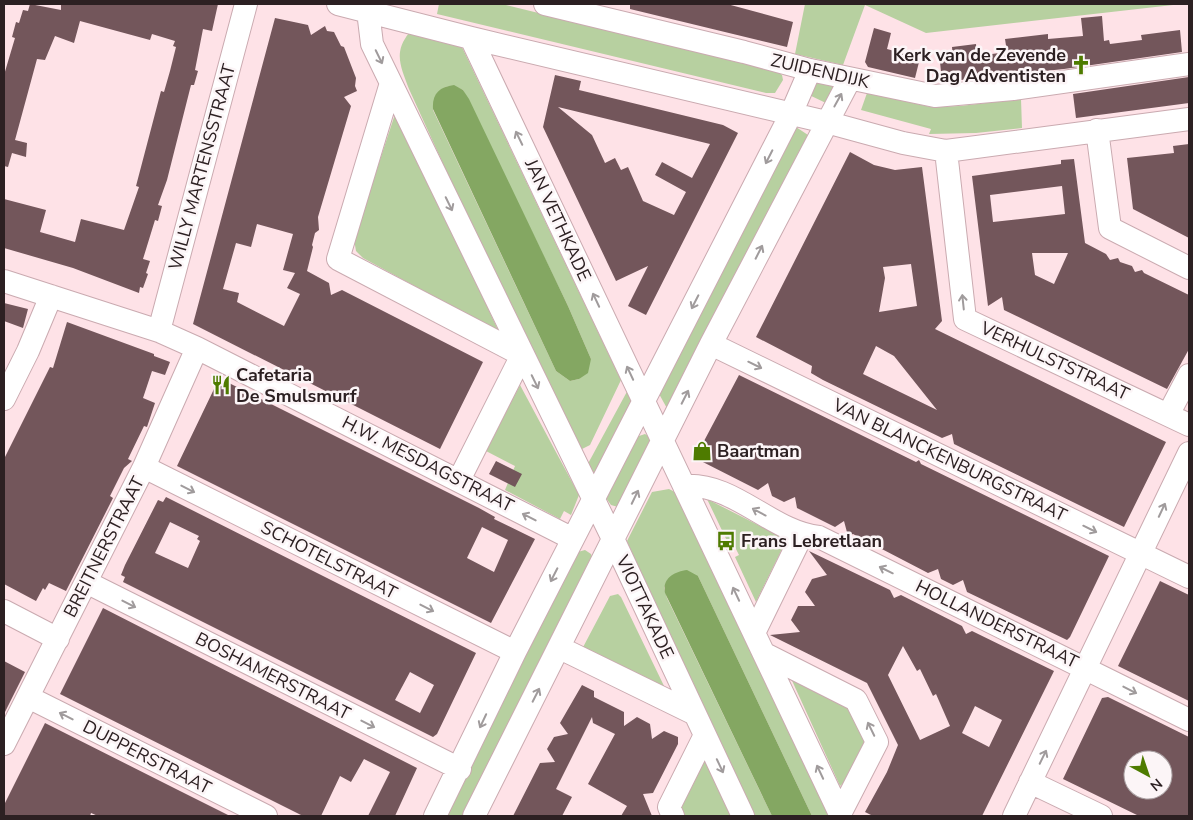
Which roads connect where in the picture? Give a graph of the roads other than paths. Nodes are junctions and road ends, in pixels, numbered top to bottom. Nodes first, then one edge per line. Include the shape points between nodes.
1 (246, 4) edge
2 (338, 4) edge
3 (545, 4) edge
4 (368, 10) junction
5 (472, 38) junction
6 (1189, 64) edge
7 (810, 70) junction
8 (850, 79) junction
9 (391, 83) junction
10 (791, 114) junction
11 (1189, 119) edge
12 (826, 122) junction
13 (1097, 130) junction
14 (946, 151) junction
15 (1189, 268) edge
16 (4, 281) edge
17 (51, 296) junction
18 (159, 331) junction
19 (711, 344) junction
20 (197, 348) junction
21 (522, 355) junction
22 (1189, 375) edge
23 (4, 399) edge
24 (644, 402) junction
25 (1168, 415) junction
26 (1189, 425) edge
27 (663, 441) junction
28 (1189, 453) edge
29 (144, 467) junction
30 (459, 480) junction
31 (684, 486) junction
32 (594, 501) junction
33 (802, 535) junction
34 (572, 539) junction
35 (614, 541) junction
36 (1141, 554) junction
37 (1189, 577) edge
38 (86, 582) junction
39 (4, 611) edge
40 (754, 633) junction
41 (58, 639) junction
42 (560, 648) junction
43 (515, 652) junction
44 (764, 654) junction
45 (1087, 668) junction
46 (28, 697) junction
47 (695, 714) junction
48 (1189, 720) edge
49 (705, 735) junction
50 (4, 744) edge
51 (460, 769) junction
52 (1030, 782) junction
53 (841, 815) edge
54 (266, 816) edge
55 (435, 816) edge
56 (474, 816) edge
57 (673, 816) edge
58 (743, 816) edge
59 (1014, 816) edge
60 (1100, 816) edge

1 - 18 street, WILLY MARTENSSTRAAT
2 - 4 street
3 - 7 street, ZUIDENDIJK
4 - 5 street
4 -> 9 street via 372,44
5 - 10 street
24 -> 5 street, JAN VETHKADE
6 - 8 street, ZUIDENDIJK via 1013,89 935,96
7 - 8 street, ZUIDENDIJK
7 - 10 street
12 -> 8 street
9 -> 21 street
9 - 21 street via 338,259
10 - 12 street
10 -> 24 street
11 - 13 street
12 - 14 street
19 -> 12 street
13 - 14 street
13 - 15 street via 1110,228
25 -> 14 street, VERHULSTSTRAAT via 965,318
16 - 17 street, H.W. MESDAGSTRAAT
17 - 18 street, H.W. MESDAGSTRAAT
17 - 23 street
18 - 20 street, H.W. MESDAGSTRAAT
27 -> 19 street
19 -> 36 street, VAN BLANCKENBURGSTRAAT
20 - 29 street, BREITNERSTRAAT
20 - 30 street, H.W. MESDAGSTRAAT
21 - 30 street
21 -> 32 street
22 - 25 street
24 - 27 street
24 - 32 street
25 - 26 street, VERHULSTSTRAAT
27 - 31 street
35 -> 27 street
36 -> 28 street
29 - 38 street, BREITNERSTRAAT
29 -> 43 street, SCHOTELSTRAAT
34 -> 30 street, H.W. MESDAGSTRAAT
33 -> 31 street via 709,486
40 -> 31 street
32 - 34 street
32 - 35 street, VIOTTAKADE
33 - 40 street
45 -> 33 street, HOLLANDERSTRAAT via 819,537
34 -> 43 street
35 - 42 street
35 - 47 street, VIOTTAKADE
36 - 37 street, VAN BLANCKENBURGSTRAAT
36 - 45 street
38 - 41 street, BREITNERSTRAAT
38 -> 51 street, BOSHAMERSTRAAT
39 - 41 street
40 - 44 street
41 - 46 street, BREITNERSTRAAT
42 - 47 street
56 -> 42 street
43 -> 51 street
53 -> 44 street
53 -> 44 street via 877,742 856,700
45 -> 48 street, HOLLANDERSTRAAT
52 -> 45 street
46 - 50 street, BREITNERSTRAAT
54 -> 46 street, DUPPERSTRAAT
47 - 49 street, VIOTTAKADE
49 - 57 street via 669,807
49 -> 58 street, VIOTTAKADE
51 - 55 street
52 - 59 street
52 - 60 street

